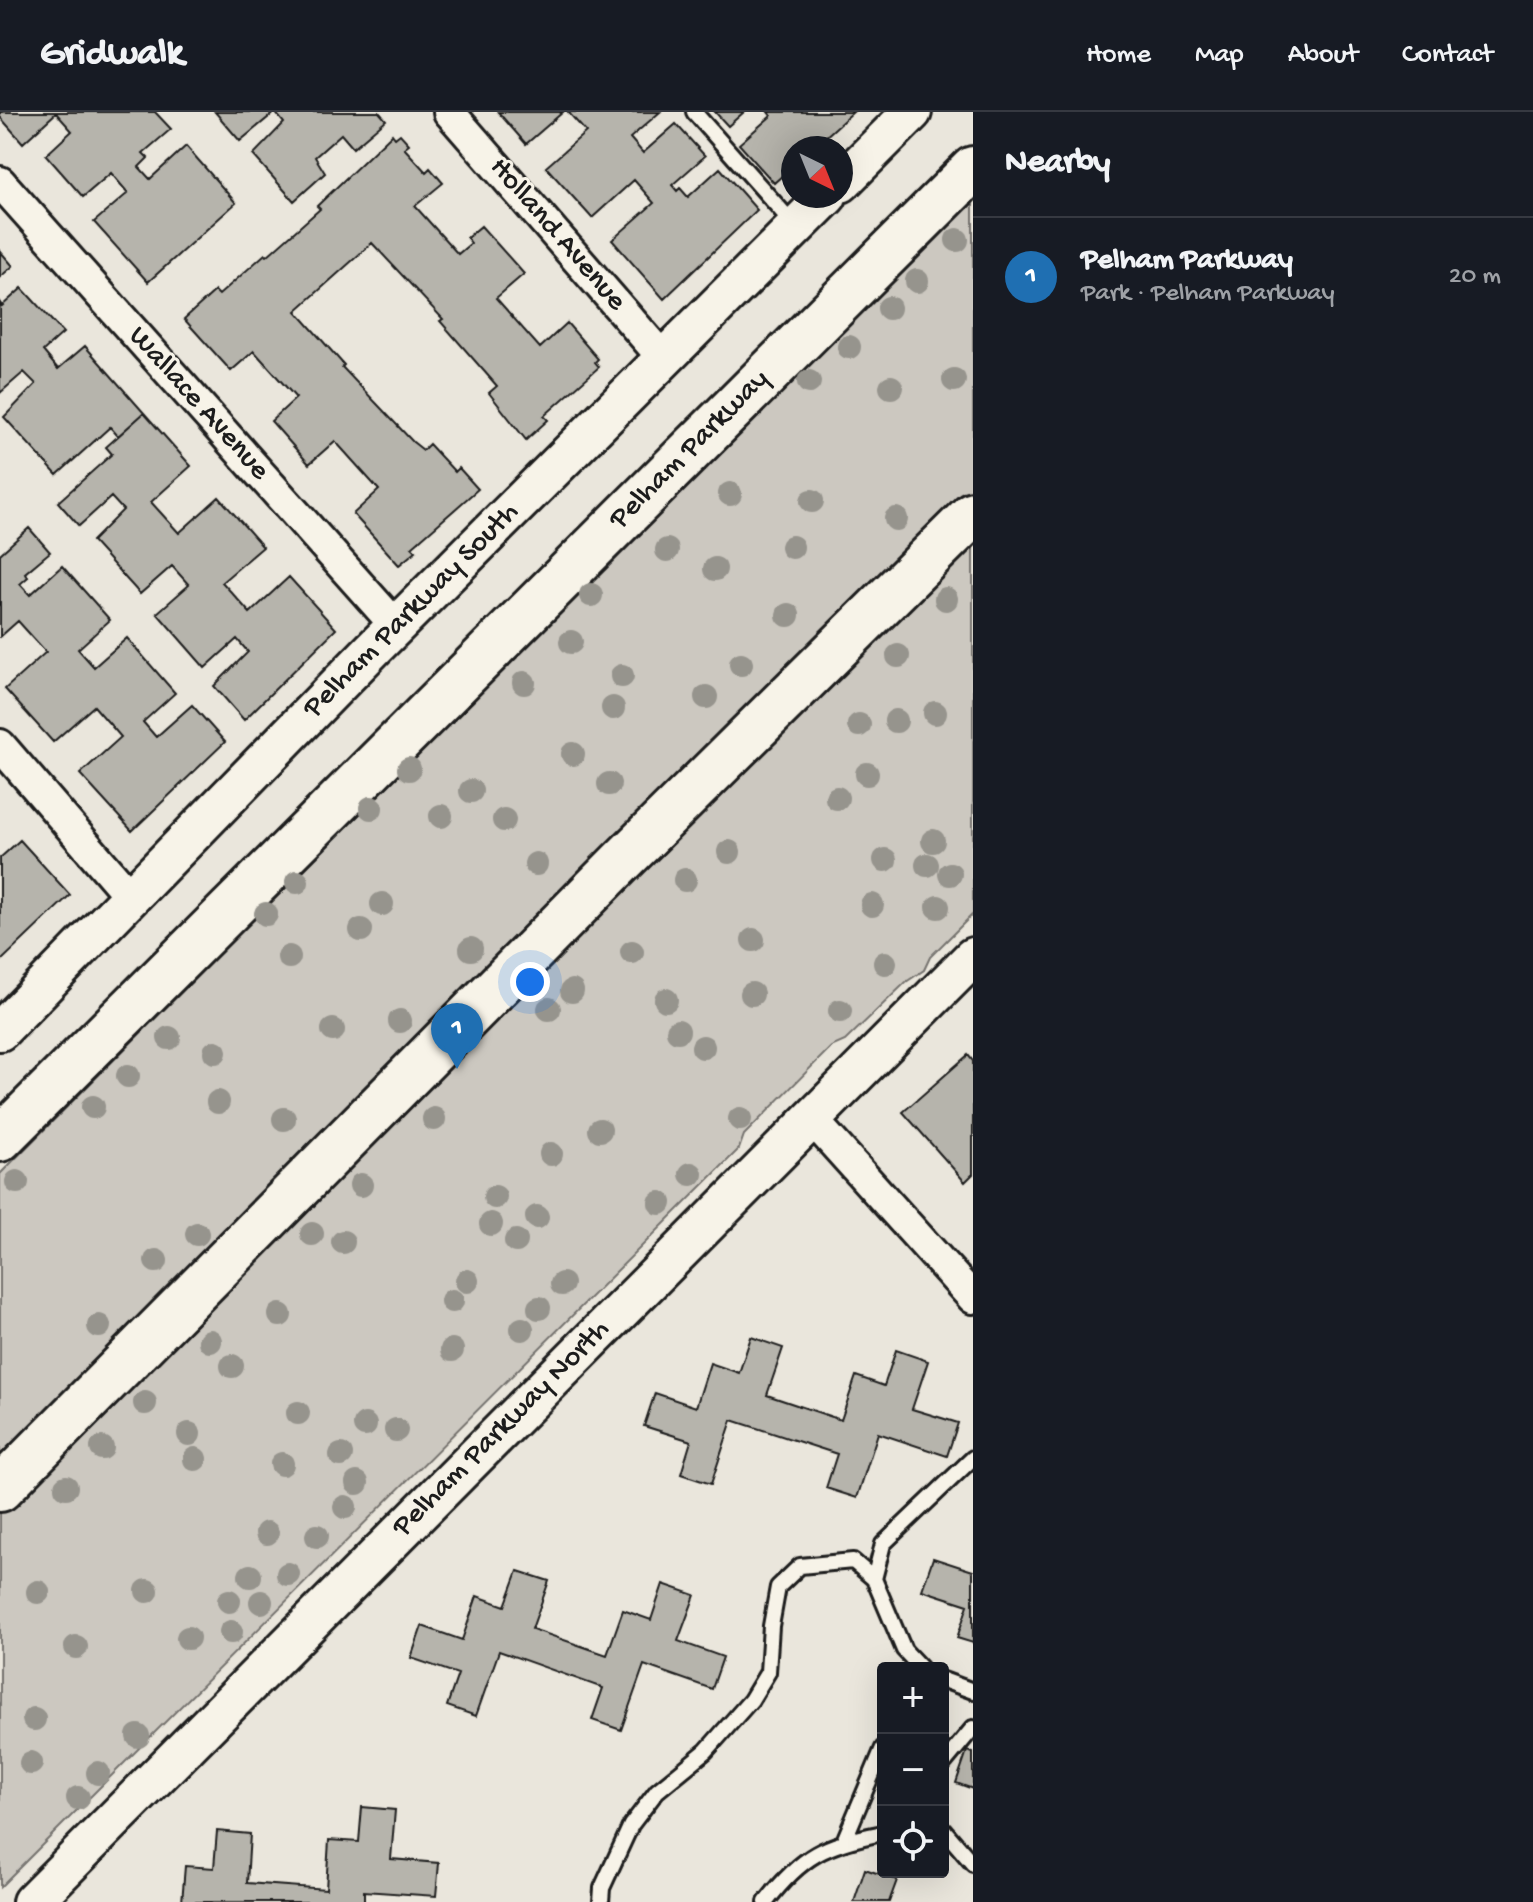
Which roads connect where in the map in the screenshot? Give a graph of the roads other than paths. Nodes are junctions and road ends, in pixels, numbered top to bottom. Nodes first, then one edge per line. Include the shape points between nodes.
1 (449, 112) edge
2 (694, 112) edge
3 (912, 112) edge
4 (973, 169) edge
5 (853, 171) edge
6 (0, 182) edge
7 (815, 208) edge
8 (796, 227) junction
9 (664, 359) junction
10 (973, 514) edge
11 (396, 626) junction
12 (0, 745) edge
13 (130, 896) junction
14 (973, 957) edge
15 (0, 1031) edge
16 (811, 1118) junction
17 (0, 1139) edge
18 (973, 1298) edge
19 (973, 1458) edge
20 (0, 1489) edge
21 (874, 1579) junction
22 (904, 1650) junction
23 (903, 1662) edge
24 (915, 1662) edge
25 (949, 1682) edge
26 (973, 1691) edge
27 (973, 1728) edge
28 (949, 1757) edge
29 (877, 1762) edge
30 (877, 1834) edge
31 (949, 1836) edge
32 (844, 1841) junction
33 (973, 1864) edge
34 (32, 1902) edge
35 (601, 1902) edge
36 (766, 1902) edge

1 - 9 street, Holland Avenue
2 - 8 lane
3 - 5 street
4 - 17 main road, Pelham Parkway
6 - 11 street, Wallace Avenue
7 - 8 street, Pelham Parkway South
8 - 9 street, Pelham Parkway South
9 - 11 street, Pelham Parkway South
10 - 20 main road
11 - 13 street, Pelham Parkway South
12 - 13 street
13 - 15 street, Pelham Parkway South
14 - 16 street, Pelham Parkway North
16 - 18 street
16 - 34 street, Pelham Parkway North
19 - 21 lane via 883,1544
21 - 22 lane
21 - 35 lane via 853,1561 829,1561 800,1566 778,1587 768,1672 706,1751 657,1791 631,1825 602,1888
22 - 23 lane
22 - 24 lane
25 - 26 lane
27 - 28 lane
29 - 32 lane
30 - 32 lane
31 - 33 lane
32 - 36 lane via 786,1875

